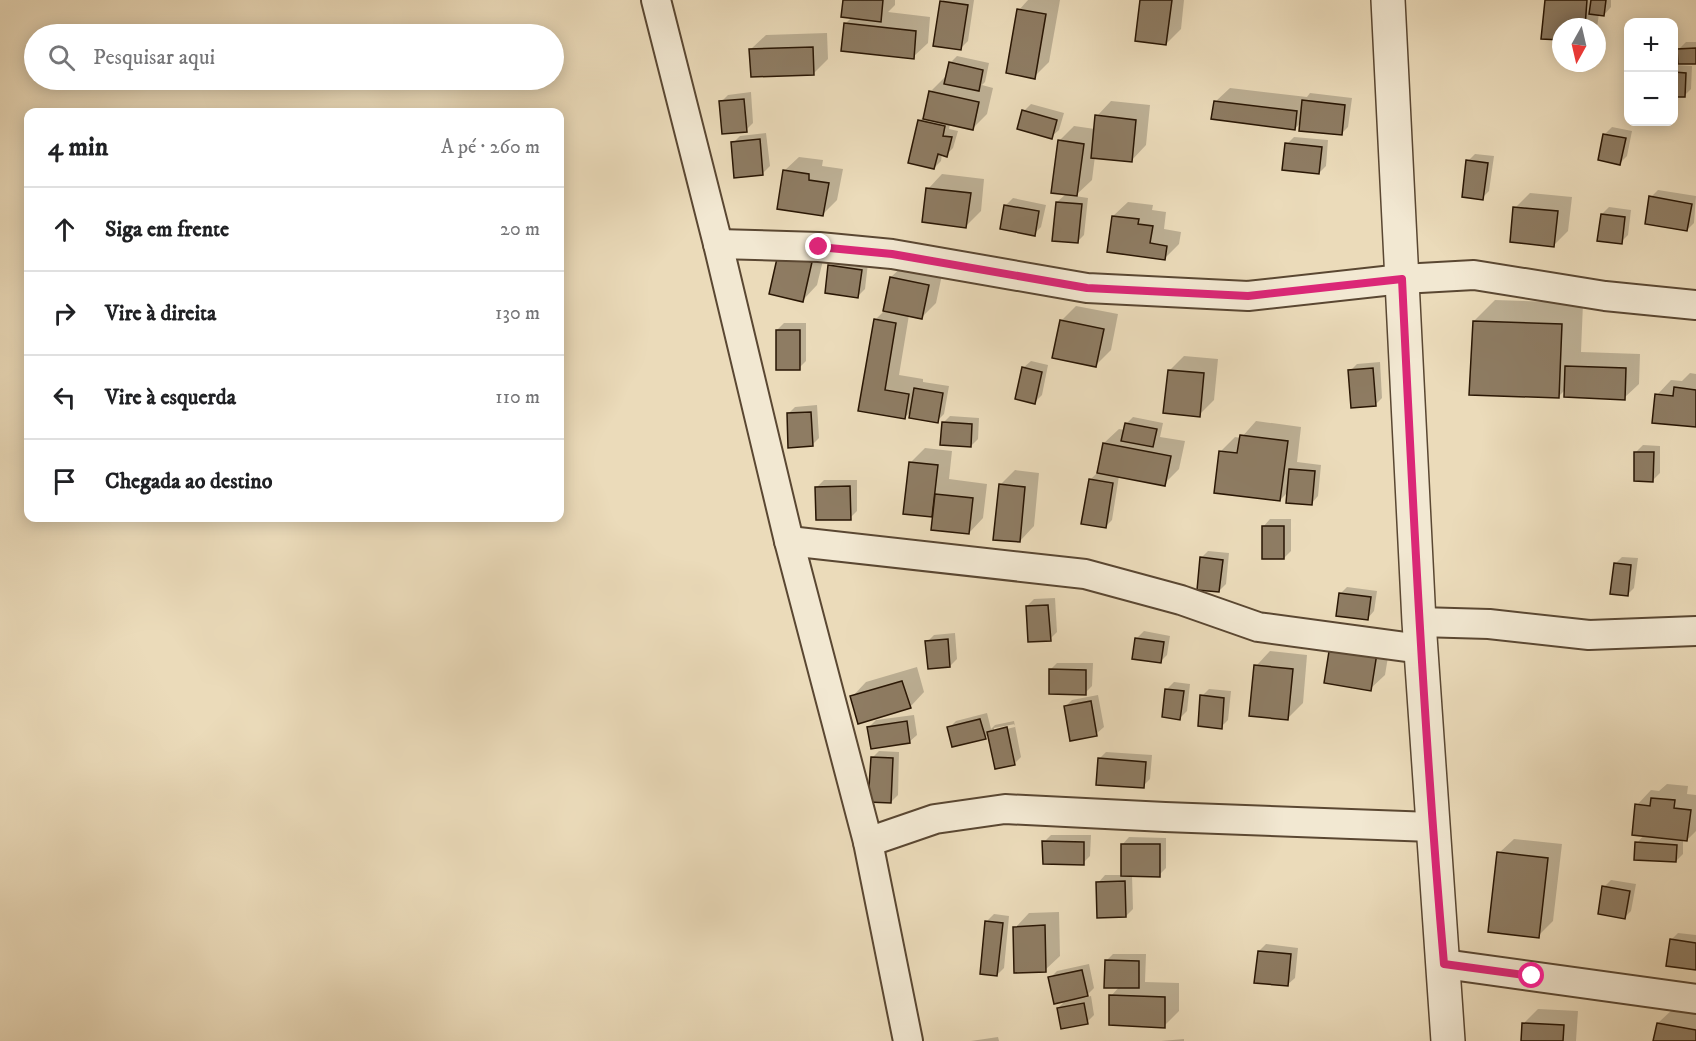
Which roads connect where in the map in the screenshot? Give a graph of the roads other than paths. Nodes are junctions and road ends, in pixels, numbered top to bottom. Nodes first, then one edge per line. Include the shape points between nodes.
1 (656, 0) edge
2 (1388, 0) edge
3 (718, 244) junction
4 (1402, 279) junction
5 (1696, 305) edge
6 (789, 541) junction
7 (1696, 631) edge
8 (1420, 635) junction
9 (1432, 827) junction
10 (868, 842) junction
11 (1444, 964) junction
12 (1696, 999) edge
13 (908, 1041) edge
14 (1448, 1041) edge

1 - 3 street
2 - 4 street
3 - 4 street via 892,254 1110,290 1248,296
3 - 6 street
4 - 5 street via 1474,275 1605,296
4 - 8 street
6 - 8 street via 1085,574 1181,600 1258,627
6 - 10 street
7 - 8 street via 1589,635 1489,624
8 - 9 street
9 - 10 street via 1005,809 935,819
9 - 11 street
10 - 13 street
11 - 12 street
11 - 14 street

